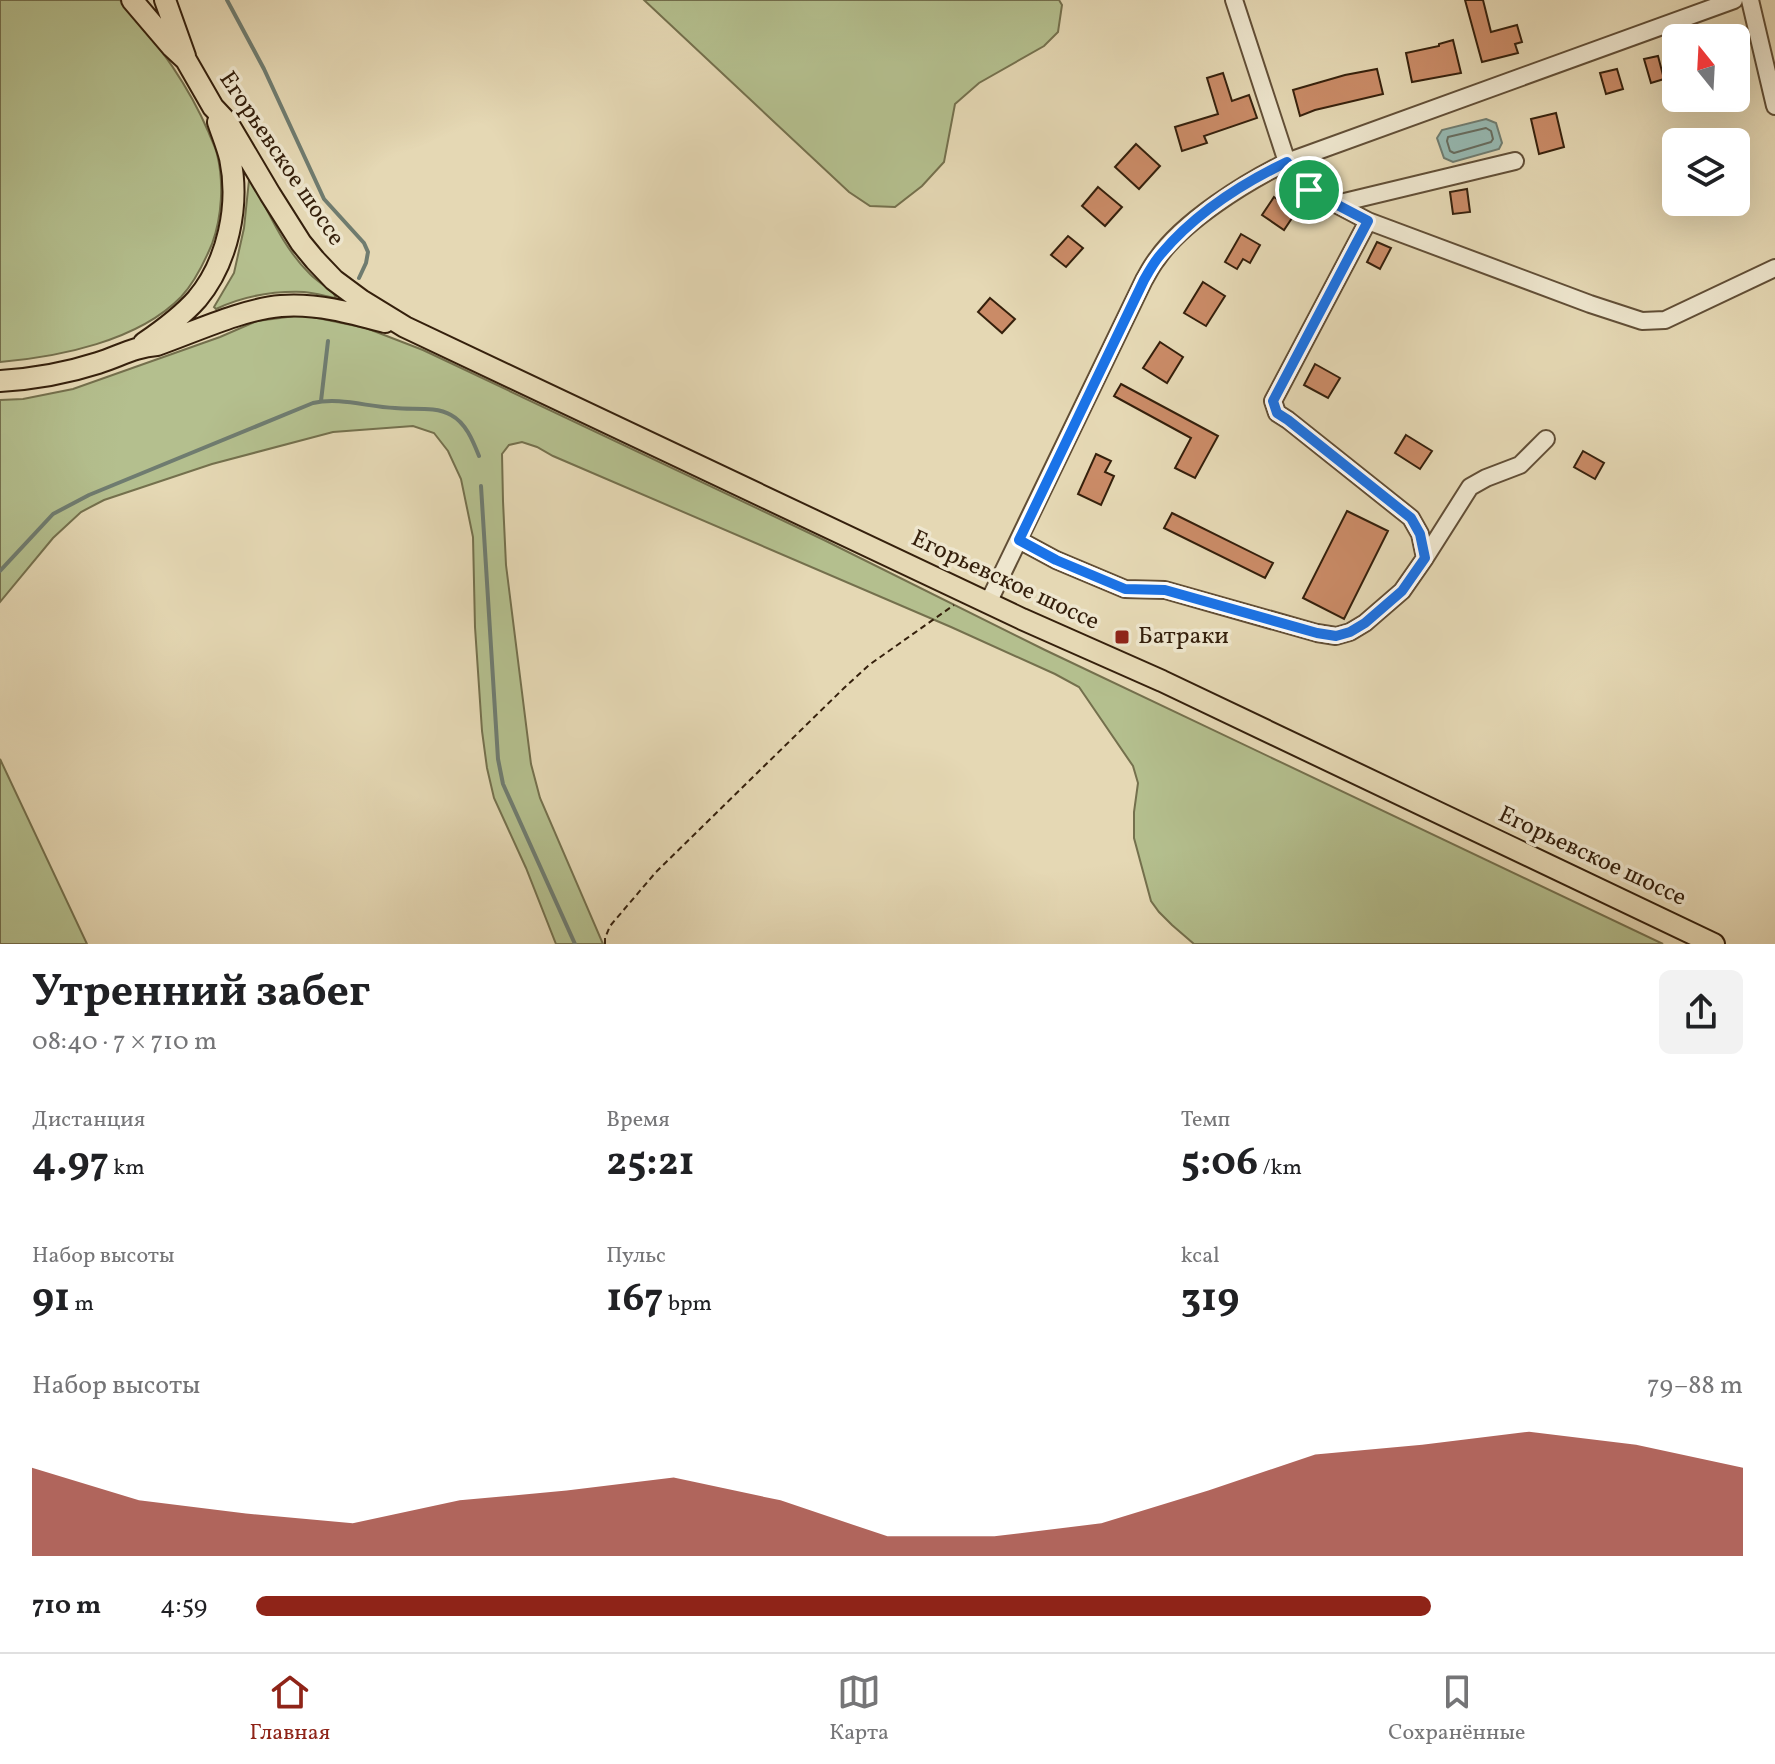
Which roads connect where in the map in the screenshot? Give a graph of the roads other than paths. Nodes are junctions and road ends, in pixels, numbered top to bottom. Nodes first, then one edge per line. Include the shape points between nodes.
1 (132, 0) edge
2 (165, 0) edge
3 (1234, 0) edge
4 (1734, 0) edge
5 (1750, 0) edge
6 (186, 60) junction
7 (1775, 106) edge
8 (213, 107) junction
9 (1515, 161) dead end
10 (1287, 162) junction
11 (1336, 204) junction
12 (1368, 221) junction
13 (1775, 268) edge
14 (405, 327) junction
15 (140, 346) junction
16 (0, 381) edge
17 (1546, 439) dead end
18 (1019, 540) junction
19 (1425, 558) junction
20 (988, 603) junction
21 (1714, 944) edge

1 - 6 main road, Егорьевское шоссе
2 - 6 main road
3 - 10 street
4 - 10 street
5 - 7 street
6 - 8 main road, Егорьевское шоссе
8 - 14 main road, Егорьевское шоссе via 315,260 334,280
8 - 15 main road via 233,180 224,250 198,298
9 - 11 street
10 - 11 street via 1296,179
10 - 18 street via 1250,181 1186,227 1158,256
11 - 12 street
12 - 13 street via 1642,321 1665,320
12 - 19 street via 1273,401 1277,413 1411,518
14 - 15 main road, Егорьевское шоссе via 355,314 282,306
14 - 20 main road, Егорьевское шоссе
15 - 16 main road, Егорьевское шоссе via 65,372
17 - 19 street via 1520,465 1470,487
18 - 19 street via 1125,589 1165,590 1336,636 1350,632 1402,591
18 - 20 street
20 - 21 main road, Егорьевское шоссе

